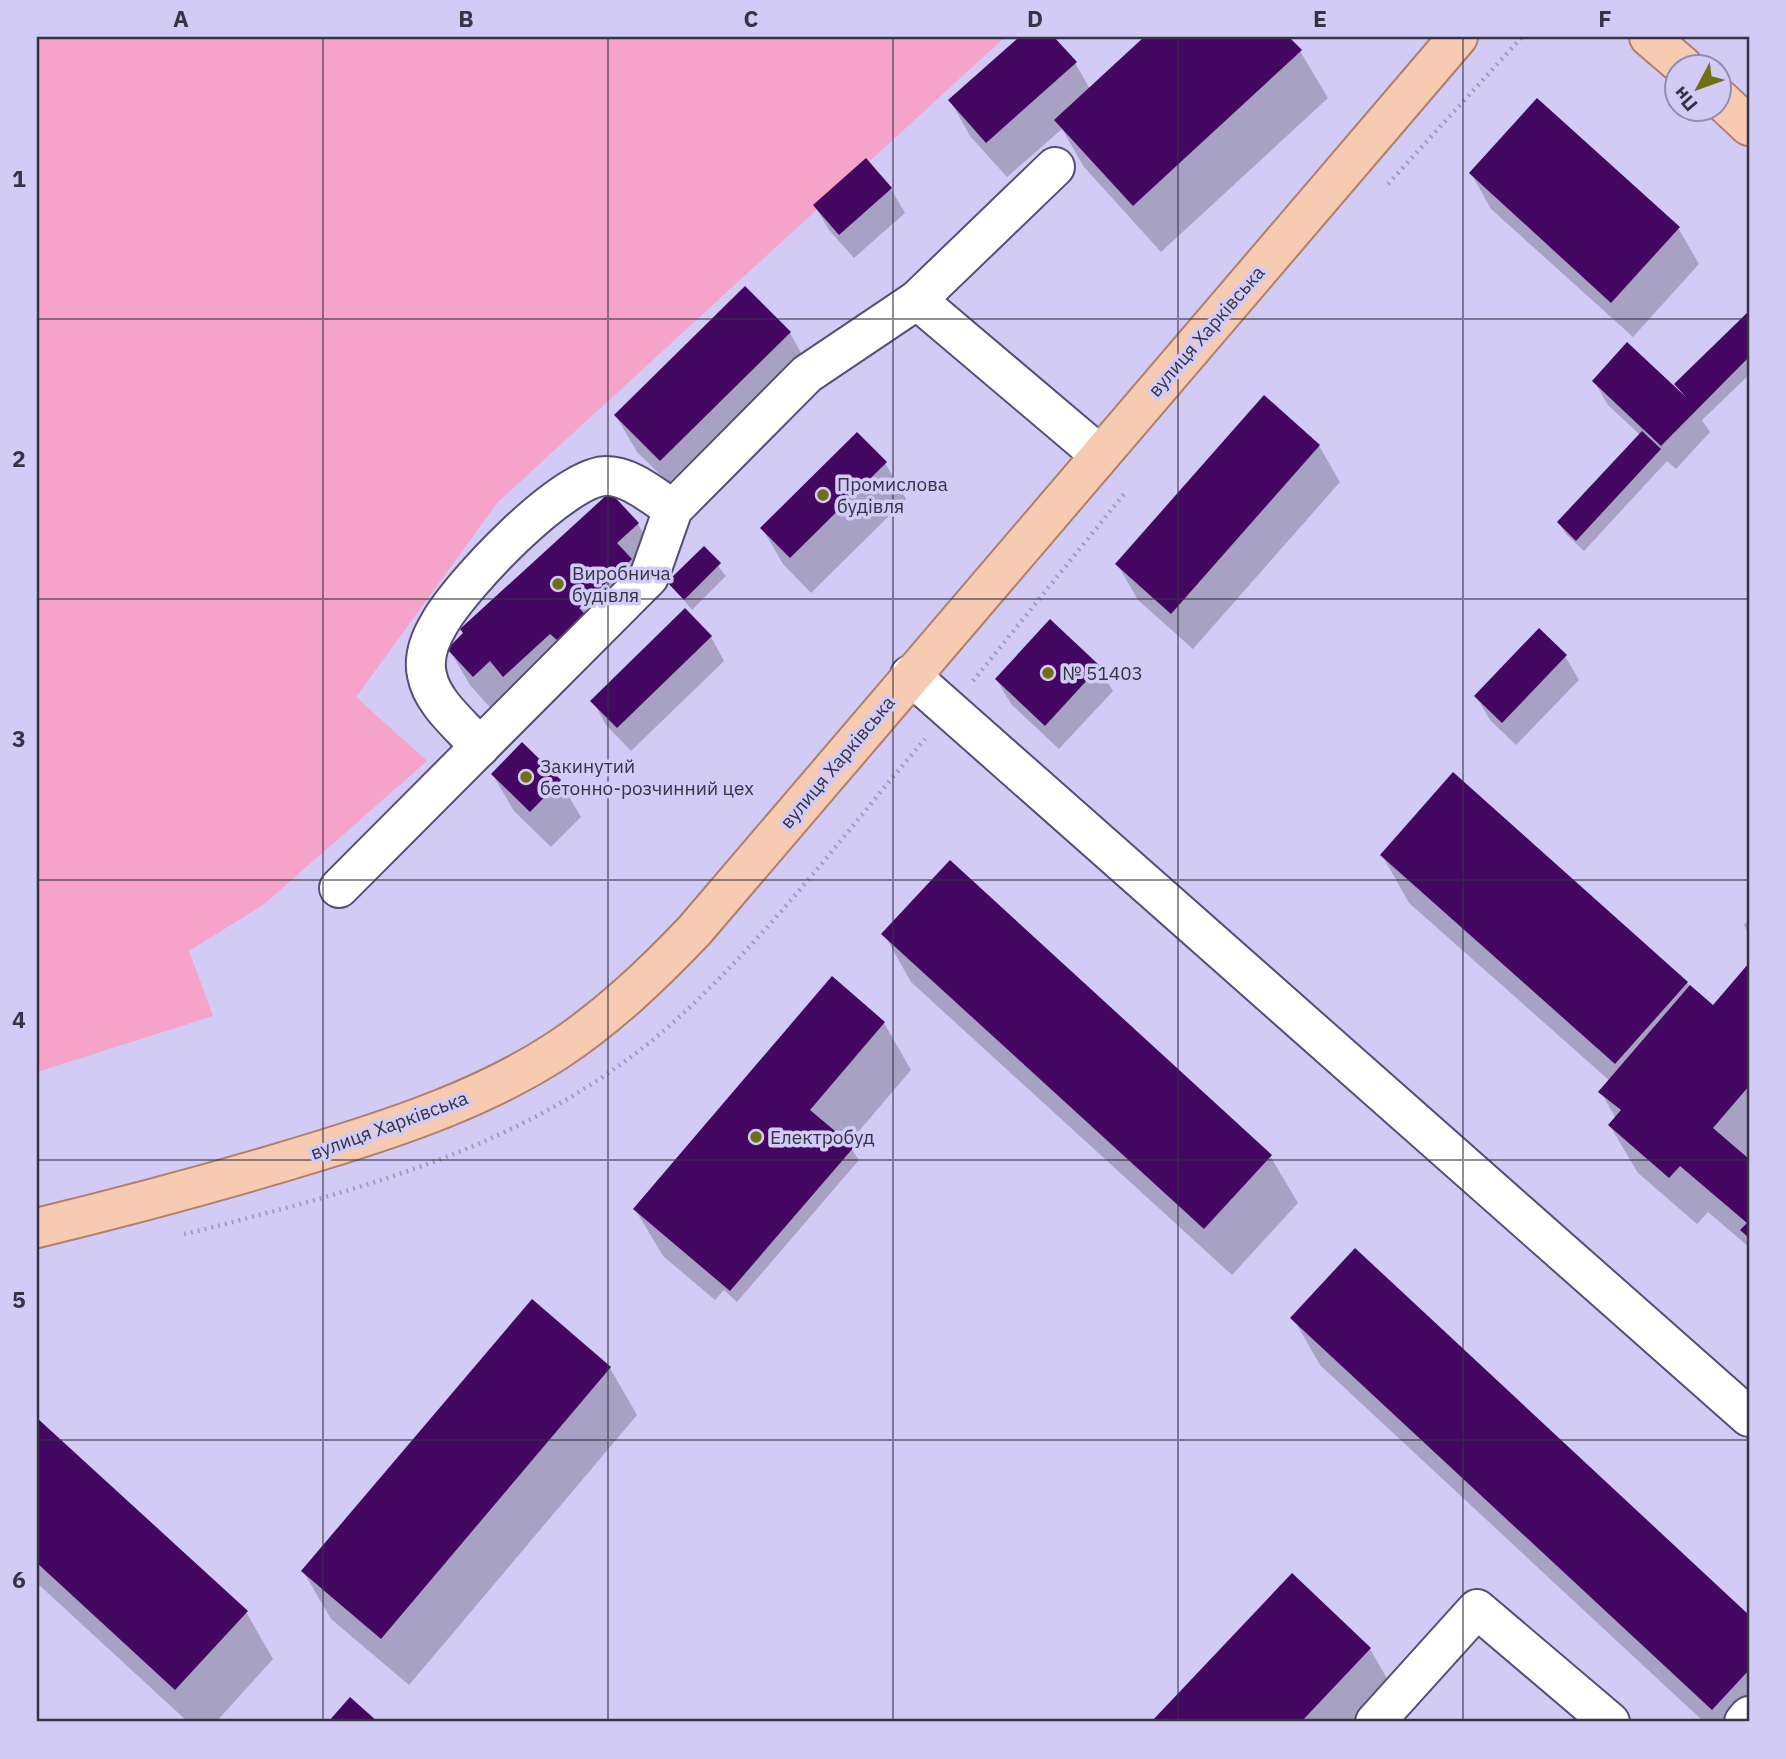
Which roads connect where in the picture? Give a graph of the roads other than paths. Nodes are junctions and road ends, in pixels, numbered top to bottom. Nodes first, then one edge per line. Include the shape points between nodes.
1 (1458, 37) edge
2 (1649, 37) edge
3 (1667, 52) edge
4 (1734, 112) edge
5 (1749, 125) edge
6 (1055, 167) dead end
7 (917, 300) junction
8 (1100, 455) junction
9 (673, 509) junction
10 (910, 675) junction
11 (480, 747) junction
12 (339, 888) dead end
13 (37, 1228) edge
14 (1749, 1417) edge
15 (1749, 1716) edge
16 (1375, 1722) edge
17 (1610, 1722) edge
18 (1744, 1722) edge

1 - 8 main road, вулиця Харківська
2 - 3 main road
4 - 5 main road
6 - 7 street
7 - 8 street
7 - 9 street via 807,374
8 - 10 main road, вулиця Харківська
9 - 11 street via 649,578
9 - 11 street via 624,479 606,475 583,482 549,505 470,581 439,624 425,657 434,695
10 - 13 main road, вулиця Харківська via 694,931 647,980 557,1051 456,1103 372,1135 205,1186
10 - 14 street
11 - 12 street
15 - 18 street
16 - 17 street via 1477,1609

